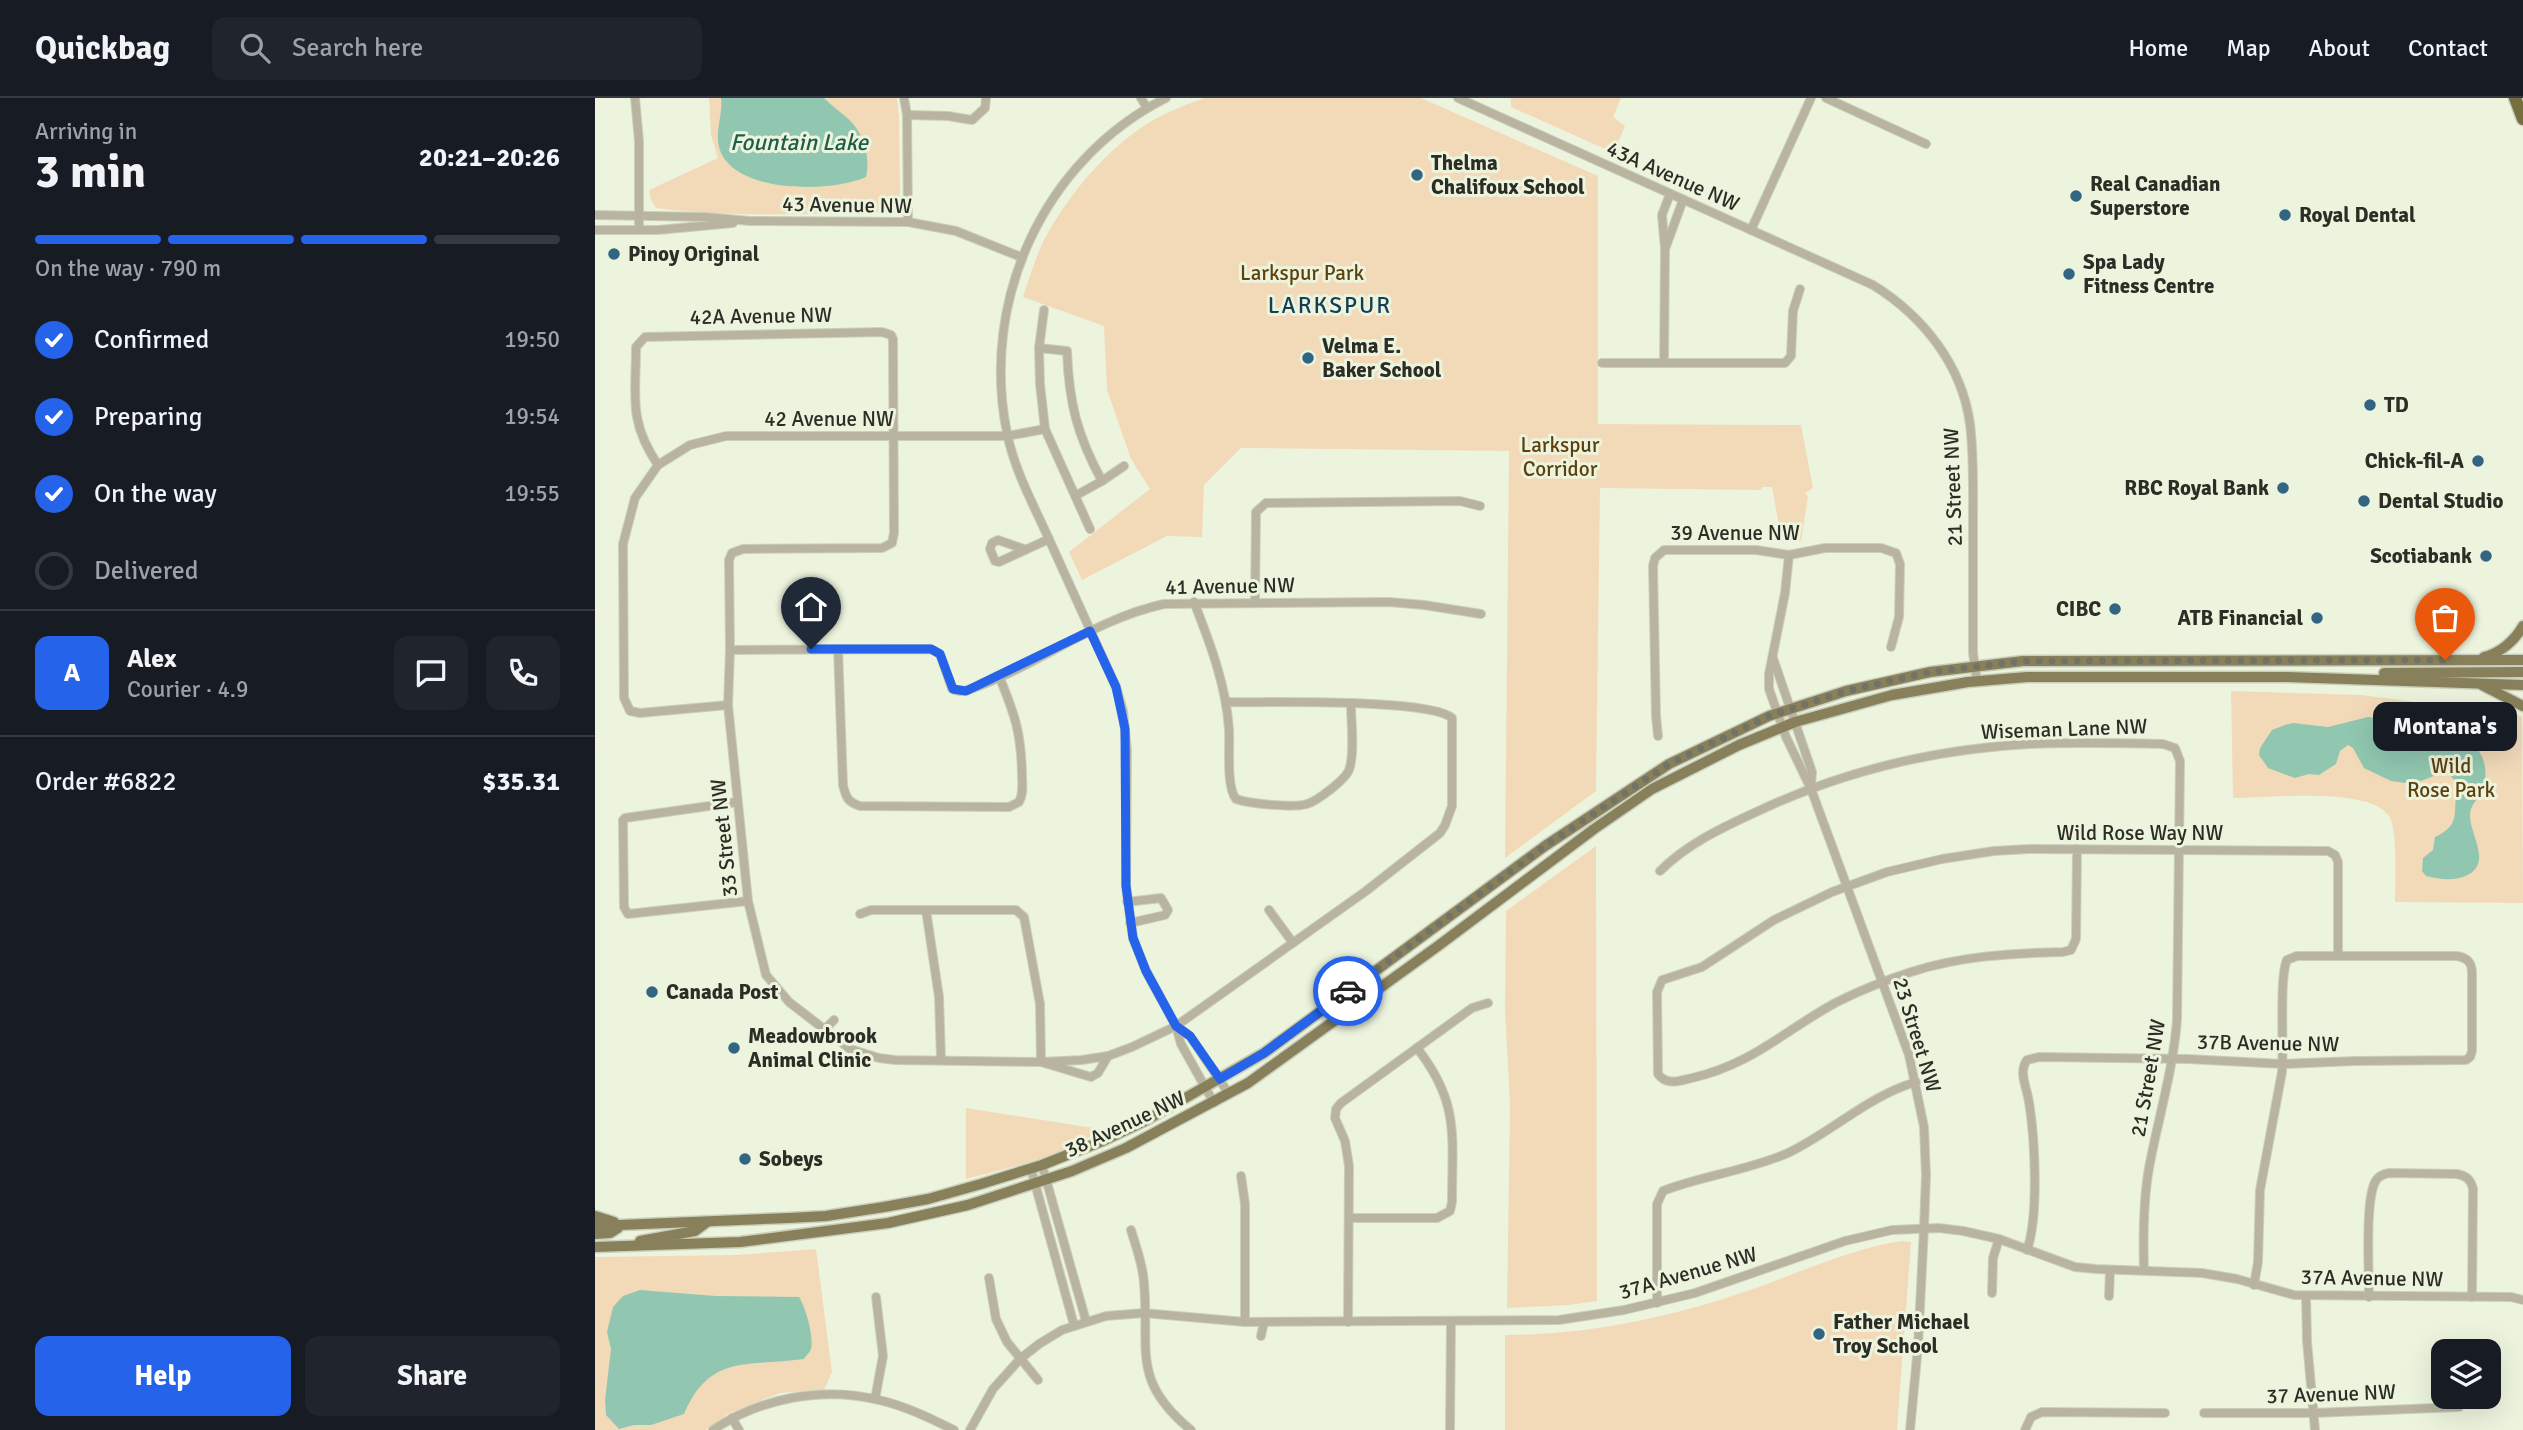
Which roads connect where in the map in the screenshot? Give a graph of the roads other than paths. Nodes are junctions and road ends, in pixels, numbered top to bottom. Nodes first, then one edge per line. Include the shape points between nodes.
1 (635, 98) edge
2 (904, 98) edge
3 (986, 98) edge
4 (1141, 98) edge
5 (1166, 98) edge
6 (1458, 98) edge
7 (1811, 98) edge
8 (1826, 98) edge
9 (2515, 98) edge
10 (1147, 108) junction
11 (907, 115) junction
12 (2523, 119) edge
13 (1926, 144) dead end
14 (1670, 194) junction
15 (1683, 200) junction
16 (595, 215) edge
17 (639, 215) junction
18 (750, 221) junction
19 (908, 222) junction
20 (595, 230) edge
21 (639, 230) junction
22 (1751, 230) junction
23 (1665, 250) junction
24 (1021, 257) junction
25 (1873, 285) joint
26 (1800, 289) dead end
27 (1044, 310) dead end
28 (1039, 348) junction
29 (1602, 363) dead end
30 (1664, 363) junction
31 (1045, 429) junction
32 (1007, 436) junction
33 (894, 437) junction
34 (658, 465) junction
35 (1124, 466) dead end
36 (1102, 481) junction
37 (1075, 496) junction
38 (1480, 506) dead end
39 (1090, 529) dead end
40 (1049, 539) junction
41 (1024, 550) dead end
42 (1789, 555) junction
43 (1194, 602) junction
44 (1255, 602) junction
45 (1481, 614) dead end
46 (2523, 626) edge
47 (1090, 631) junction
48 (1891, 647) dead end
49 (838, 649) junction
50 (730, 650) junction
51 (1773, 658) junction
52 (2471, 660) junction
53 (2523, 660) edge
54 (1975, 666) junction
55 (2523, 672) edge
56 (999, 676) junction
57 (2332, 678) junction
58 (1977, 681) junction
59 (2480, 684) junction
60 (2523, 685) edge
61 (1226, 702) junction
62 (728, 705) junction
63 (1351, 705) junction
64 (2523, 706) edge
65 (1790, 709) junction
66 (1776, 714) junction
67 (1795, 722) junction
68 (1782, 727) junction
69 (1658, 736) dead end
70 (1811, 789) junction
71 (737, 802) junction
72 (2077, 849) junction
73 (2179, 851) junction
74 (1660, 871) dead end
75 (1847, 886) junction
76 (748, 901) junction
77 (1127, 902) junction
78 (926, 910) junction
79 (1269, 910) dead end
80 (860, 914) dead end
81 (1130, 923) junction
82 (1293, 943) junction
83 (2338, 956) junction
84 (1882, 982) junction
85 (1489, 1003) dead end
86 (834, 1020) dead end
87 (1176, 1026) junction
88 (824, 1030) junction
89 (1417, 1048) junction
90 (1108, 1056) junction
91 (941, 1059) junction
92 (2173, 1059) junction
93 (1041, 1062) junction
94 (2283, 1064) junction
95 (1220, 1079) junction
96 (1916, 1082) junction
97 (1205, 1087) junction
98 (1229, 1094) junction
99 (1214, 1103) junction
100 (1042, 1165) junction
101 (1031, 1169) junction
102 (1241, 1176) dead end
103 (1046, 1179) junction
104 (1035, 1183) junction
105 (595, 1216) edge
106 (1349, 1218) junction
107 (707, 1222) junction
108 (624, 1225) junction
109 (595, 1226) edge
110 (1924, 1228) junction
111 (1131, 1230) dead end
112 (595, 1234) edge
113 (1999, 1239) junction
114 (721, 1242) junction
115 (624, 1246) junction
116 (595, 1247) edge
117 (2027, 1250) junction
118 (2110, 1270) junction
119 (2144, 1270) junction
120 (989, 1278) dead end
121 (2254, 1285) junction
122 (1992, 1293) dead end
123 (2523, 1295) edge
124 (2109, 1296) dead end
125 (876, 1297) dead end
126 (2307, 1297) junction
127 (2369, 1297) junction
128 (2472, 1297) junction
129 (2511, 1297) junction
130 (2523, 1300) edge
131 (1657, 1303) junction
132 (1144, 1313) junction
133 (1086, 1321) junction
134 (1245, 1322) junction
135 (1264, 1322) junction
136 (1348, 1322) junction
137 (1451, 1322) junction
138 (1074, 1325) junction
139 (1261, 1336) dead end
140 (1020, 1359) junction
141 (1038, 1380) dead end
142 (875, 1399) junction
143 (2431, 1408) edge
144 (2165, 1413) dead end
145 (2204, 1413) dead end
146 (2314, 1413) junction
147 (732, 1418) junction
148 (714, 1430) edge
149 (739, 1430) edge
150 (954, 1430) edge
151 (970, 1430) edge
152 (1191, 1430) edge
153 (1450, 1430) edge
154 (1910, 1430) edge
155 (2025, 1430) edge
156 (2315, 1430) edge

1 - 17 street
2 - 11 street
3 - 11 street via 985,108 972,121
4 - 10 street
5 - 10 street
6 - 14 street, 43A Avenue NW
7 - 22 street
8 - 13 street
9 - 12 highway
10 - 24 street via 1082,161 1056,194
11 - 19 street
14 - 15 street, 43A Avenue NW
14 - 23 street via 1662,215
15 - 22 street, 43A Avenue NW
15 - 23 street
16 - 17 street, 43 Avenue NW
17 - 18 street, 43 Avenue NW
17 - 21 street
18 - 19 street, 43 Avenue NW
18 - 21 street, 43 Avenue NW
19 - 24 street, 43 Avenue NW via 956,232
20 - 21 street, 43 Avenue NW
22 - 25 street, 43A Avenue NW
23 - 30 street
24 - 32 street via 1007,304 1001,354
25 - 54 street, 21 Street NW via 1924,326 1953,369 1965,400 1972,453
26 - 30 street via 1793,311 1789,360 1776,364
27 - 28 street
28 - 31 street
28 - 36 street via 1067,351 1072,405
29 - 30 street
31 - 32 street, 42 Avenue NW
31 - 37 street
32 - 33 street, 42 Avenue NW
32 - 40 street
33 - 34 street, 42 Avenue NW via 726,436 690,445
33 - 34 street, 42A Avenue NW via 891,335 645,337 636,347 636,419
33 - 50 street, 33 Street NW via 892,543 883,548 743,549 732,553
34 - 62 street via 635,498 623,544 624,698 631,710 649,712
35 - 36 street
36 - 37 street
37 - 39 street
38 - 44 street via 1460,501 1272,501 1260,506 1255,516
40 - 41 street
40 - 47 street
42 - 48 street, 39 Avenue NW via 1845,547 1893,551 1900,559 1900,609
42 - 51 street, 23 Street NW
42 - 69 street, 39 Avenue NW via 1672,549 1655,558
43 - 44 street, 41 Avenue NW
43 - 47 street, 41 Avenue NW via 1142,609
43 - 61 street
44 - 45 street, 41 Avenue NW via 1404,603
46 - 52 main road via 2501,649
47 - 56 street, 41 Avenue NW
47 - 77 street via 1116,687 1125,729
49 - 50 street, 41 Avenue NW
49 - 56 street, 41 Avenue NW via 931,649 940,654 953,689 958,691
49 - 56 street via 843,785 846,798 860,806 1009,807 1019,802 1023,791 1020,733
50 - 62 street, 33 Street NW
51 - 65 street, 23 Street NW
51 - 66 street, 23 Street NW via 1769,690
52 - 53 main road, 38 Avenue NW
52 - 54 main road, 38 Avenue NW via 2047,661
54 - 58 street, 21 Street NW
54 - 65 main road, 38 Avenue NW via 1891,679
55 - 57 main road
57 - 58 main road, 38 Avenue NW via 2087,676
57 - 59 main road, 38 Avenue NW
58 - 67 main road, 38 Avenue NW via 1892,695
59 - 60 main road, 38 Avenue NW
59 - 64 main road
61 - 63 street
61 - 63 street via 1230,785 1236,799 1307,804 1350,769
62 - 71 street, 33 Street NW
63 - 82 street via 1415,706 1450,716 1453,797 1445,825 1433,840
65 - 66 main road, 38 Avenue NW
65 - 67 street, 23 Street NW
66 - 68 street, 23 Street NW
66 - 95 main road, 38 Avenue NW via 1669,764 1606,804 1264,1053
67 - 68 main road, 38 Avenue NW
67 - 70 street, 23 Street NW via 1812,772
68 - 70 street, 23 Street NW
68 - 98 main road, 38 Avenue NW via 1652,789
70 - 73 street, Wiseman Lane NW via 1892,764 1975,749 2057,743 2168,745 2181,761
70 - 74 street via 1716,832
70 - 75 street, 23 Street NW
71 - 76 street, 33 Street NW
71 - 76 street via 625,818 625,911
72 - 73 street, Wild Rose Way NW
72 - 75 street, Wild Rose Way NW via 1968,854 1908,866
72 - 84 street via 2076,939 2071,950 1975,958
73 - 83 street, Wild Rose Way NW via 2332,853 2339,866
73 - 92 street, 21 Street NW via 2178,1020
75 - 84 street, 23 Street NW
75 - 84 street, Wild Rose Way NW via 1774,920 1702,967 1662,980 1657,992 1658,1074 1664,1081 1675,1082 1734,1064 1828,1007
76 - 88 street, 33 Street NW via 766,975 789,1002
77 - 81 street
77 - 81 street via 1161,898 1168,910 1165,915
78 - 80 street
78 - 91 street via 939,997
78 - 93 street via 1011,909 1024,917 1040,1004
79 - 82 street
81 - 87 street via 1141,961
82 - 87 street
83 - 94 street via 2287,960 2283,972
83 - 94 street, 37B Avenue NW via 2457,956 2469,961 2470,1057 2459,1061
84 - 96 street, 23 Street NW
85 - 89 street via 1472,1009
86 - 88 street
87 - 90 street
87 - 95 street via 1190,1036
87 - 97 street
88 - 91 street, 33 Street NW via 850,1049 879,1058
89 - 106 street via 1341,1103 1335,1113 1349,1158
89 - 106 street via 1437,1076 1450,1109 1452,1202 1448,1213 1437,1218
90 - 93 street
90 - 93 street via 1091,1077
91 - 93 street
92 - 94 street, 37B Avenue NW
92 - 117 street, 37B Avenue NW via 2039,1057 2025,1062 2033,1145 2033,1226
92 - 119 street, 21 Street NW via 2149,1172
94 - 121 street via 2260,1189
95 - 97 main road, 38 Avenue NW
95 - 98 street
96 - 110 street, 23 Street NW via 1926,1146
96 - 131 street via 1879,1097 1787,1153 1663,1191 1657,1204
97 - 99 street
97 - 100 main road, 38 Avenue NW via 1105,1140
98 - 99 main road, 38 Avenue NW
99 - 103 main road, 38 Avenue NW via 1126,1149
100 - 101 main road, 38 Avenue NW
100 - 103 street
101 - 104 street
101 - 107 main road, 38 Avenue NW via 884,1207 826,1216
102 - 134 street
103 - 104 main road, 38 Avenue NW
103 - 133 street
104 - 114 main road, 38 Avenue NW via 968,1205 888,1223
104 - 138 street
105 - 108 main road
106 - 136 street
107 - 108 main road, 38 Avenue NW
107 - 114 main road
107 - 115 main road via 695,1231
108 - 109 main road, 38 Avenue NW
108 - 112 main road
110 - 113 street, 37A Avenue NW
110 - 131 street, 37A Avenue NW via 1857,1237
110 - 154 street, 23 Street NW
111 - 132 street via 1143,1272
113 - 117 street, 37A Avenue NW
113 - 122 street via 1993,1254
114 - 115 main road, 38 Avenue NW
115 - 116 main road, 38 Avenue NW
117 - 118 street, 37A Avenue NW via 2064,1264
118 - 119 street, 37A Avenue NW
118 - 124 street
119 - 121 street, 37A Avenue NW via 2201,1273
120 - 140 street via 996,1319
121 - 126 street, 37A Avenue NW
123 - 129 street, 37A Avenue NW
125 - 142 street via 883,1356
126 - 127 street, 37A Avenue NW
126 - 146 street
127 - 128 street, 37A Avenue NW
127 - 128 street via 2371,1200 2376,1181 2389,1173 2458,1174 2470,1181
128 - 129 street, 37A Avenue NW
129 - 130 street, 37A Avenue NW
131 - 137 street, 37A Avenue NW via 1559,1320
132 - 133 street, 37A Avenue NW
132 - 134 street, 37A Avenue NW
132 - 152 street via 1144,1354 1151,1380 1168,1410
133 - 138 street, 37A Avenue NW
134 - 135 street, 37A Avenue NW
135 - 136 street, 37A Avenue NW
135 - 139 street
136 - 137 street, 37A Avenue NW
137 - 153 street
138 - 140 street, 37A Avenue NW
140 - 141 street
140 - 151 street, 37A Avenue NW via 993,1390
142 - 147 street via 792,1398
142 - 150 street
143 - 146 street, 37 Avenue NW
144 - 155 street via 2042,1412 2031,1417
145 - 146 street, 37 Avenue NW
146 - 156 street
147 - 148 street
147 - 149 street

